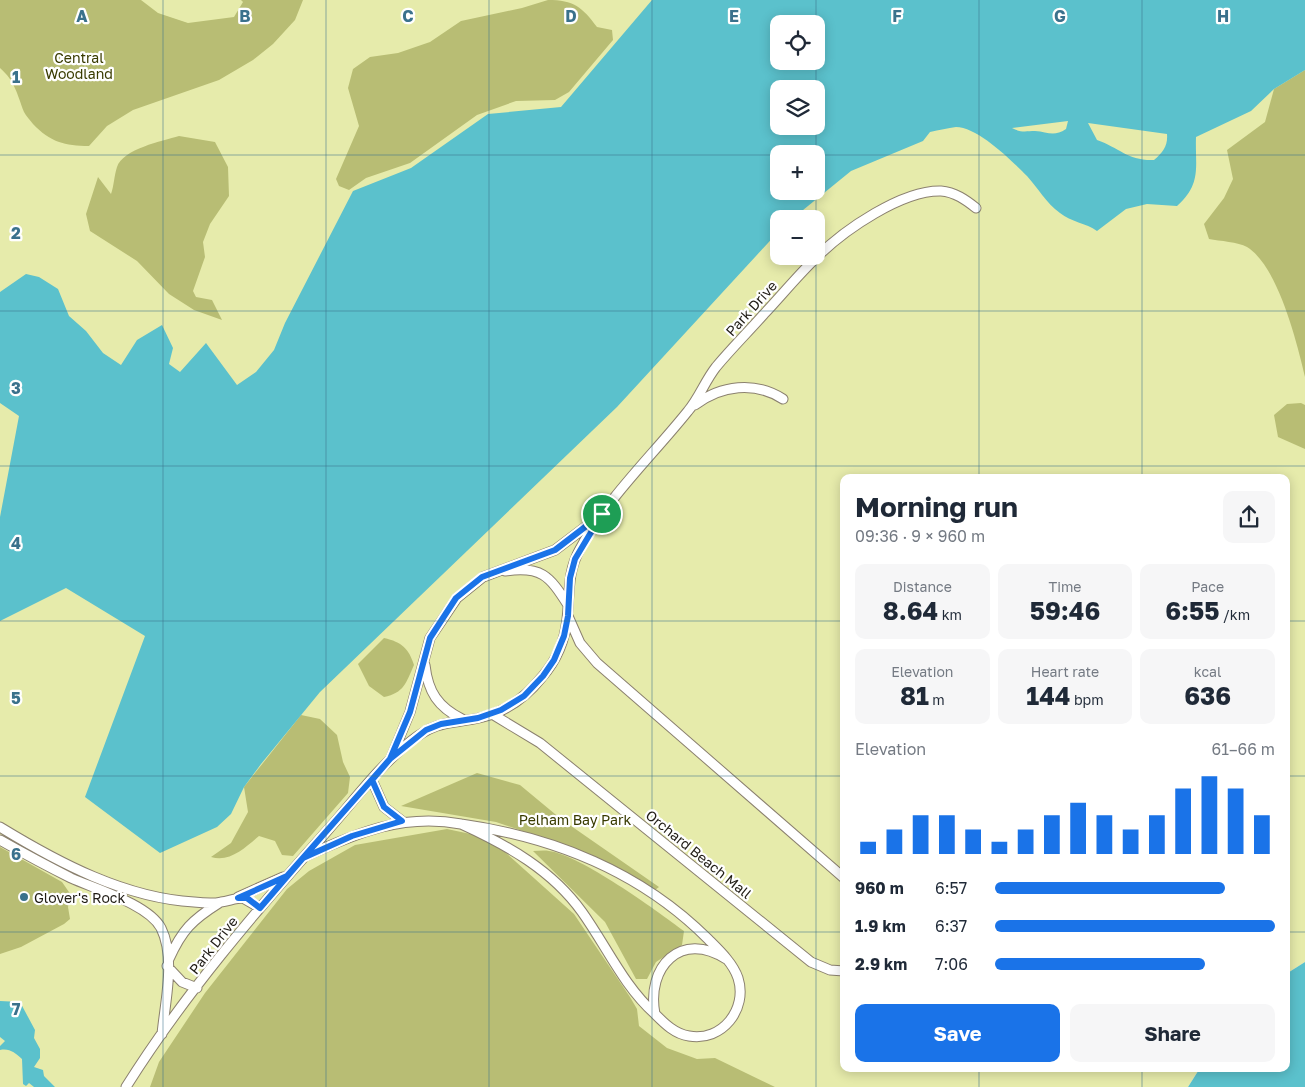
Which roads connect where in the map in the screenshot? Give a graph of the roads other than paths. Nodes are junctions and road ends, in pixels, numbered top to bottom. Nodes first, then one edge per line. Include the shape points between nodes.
1 (976, 208) dead end
2 (783, 398) dead end
3 (691, 408) junction
4 (602, 514) junction
5 (492, 573) junction
6 (568, 605) junction
7 (568, 616) junction
8 (424, 658) junction
9 (492, 714) junction
10 (462, 719) junction
11 (390, 759) junction
12 (372, 780) junction
13 (402, 821) junction
14 (461, 824) junction
15 (0, 827) edge
16 (0, 840) edge
17 (303, 858) junction
18 (840, 875) edge
19 (287, 876) junction
20 (238, 898) junction
21 (219, 903) junction
22 (260, 908) junction
23 (726, 959) junction
24 (168, 964) junction
25 (840, 971) edge
26 (197, 988) junction
27 (655, 1014) junction
28 (162, 1034) junction
29 (126, 1087) edge

1 - 3 street, Park Drive via 954,194 929,192 878,213 845,233 804,270 714,370
2 - 3 street, Park Drive via 757,388 740,387 710,395
3 - 4 street, Park Drive
4 - 5 street, Park Drive via 547,554
4 - 6 street, Park Drive via 575,559
5 - 6 street, Park Drive via 522,569 540,573 552,581
5 - 8 street, Park Drive via 472,584 448,608 432,633
6 - 7 street, Park Drive
7 - 9 street, Park Drive via 558,651 543,676 516,702
7 - 18 street via 580,643 597,663
8 - 10 street, Park Drive via 432,696 444,709
8 - 11 street, Park Drive via 410,712
9 - 10 street, Park Drive
9 - 25 street, Orchard Beach Mall via 540,743 811,962
10 - 11 street, Park Drive via 426,730
11 - 12 street, Park Drive
12 - 13 street via 384,807
12 - 17 street, Park Drive
13 - 14 street
13 - 17 street via 352,836
14 - 23 street via 530,837 608,868 680,914
14 - 27 street via 508,847 560,886 586,918 631,989
15 - 21 street via 76,869 114,885 166,899
16 - 24 street via 149,914 163,934
17 - 19 street, Park Drive
19 - 20 street
19 - 22 street, Park Drive
20 - 21 street
20 - 22 street via 247,898
21 - 24 street via 185,929
22 - 26 street, Park Drive
23 - 27 street via 712,950 698,948 672,956 661,966 655,979 652,997
23 - 27 street via 735,971 740,993 736,1011 723,1028 709,1035 688,1036 674,1031
24 - 26 street via 180,980
24 - 28 street
26 - 28 street, Park Drive
28 - 29 street, Park Drive

